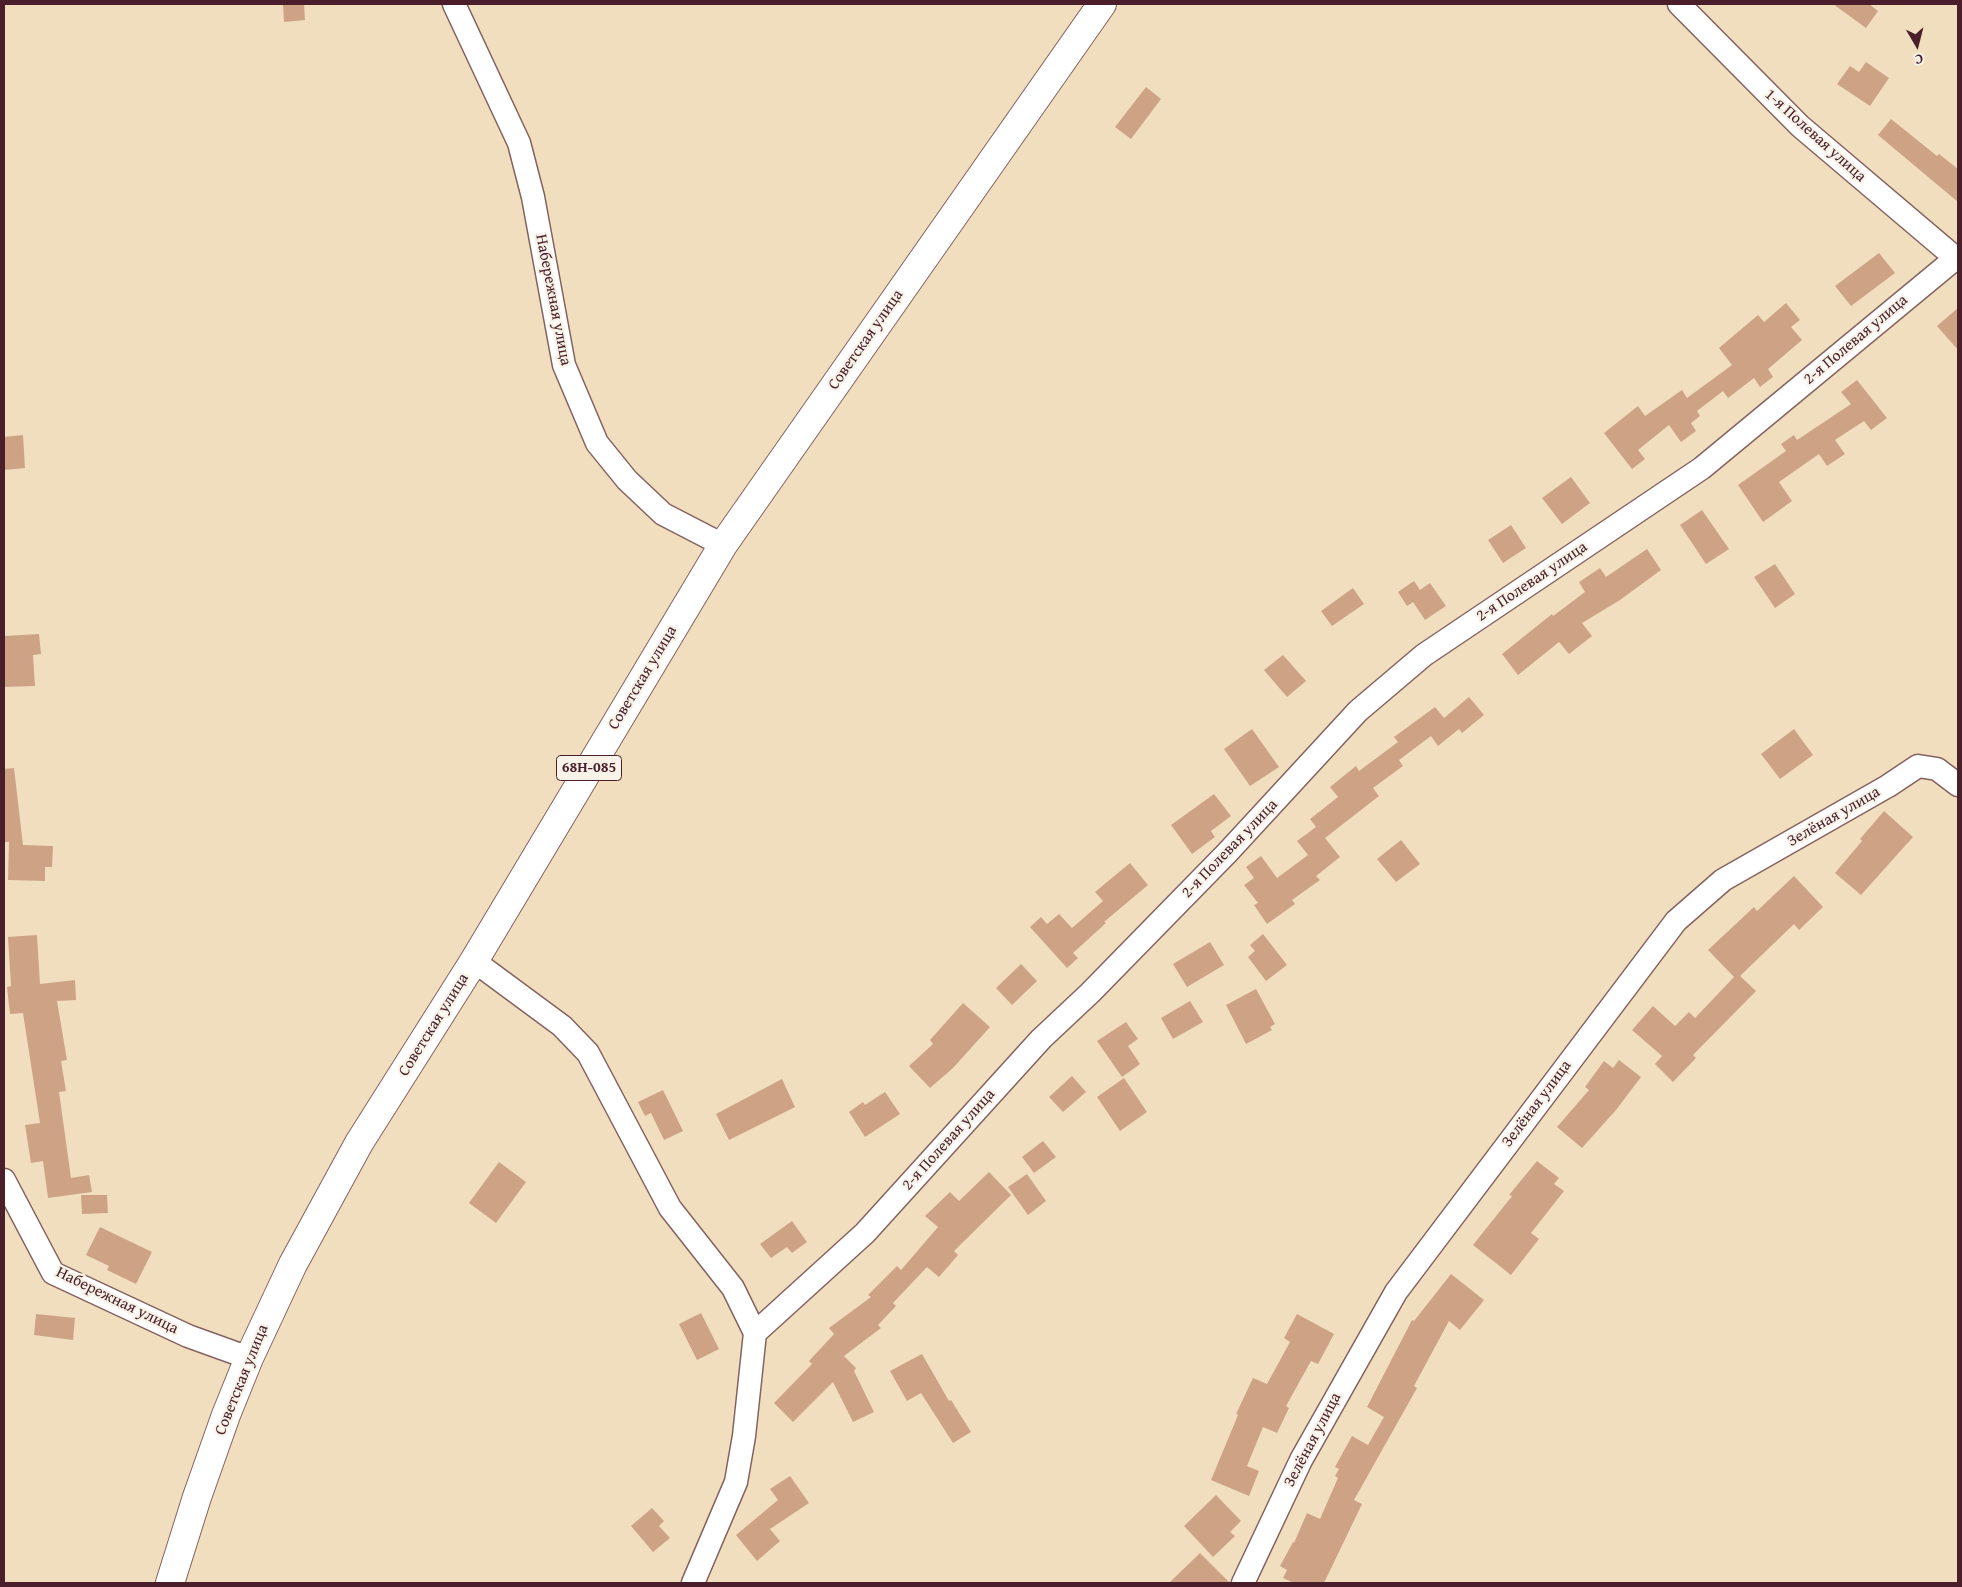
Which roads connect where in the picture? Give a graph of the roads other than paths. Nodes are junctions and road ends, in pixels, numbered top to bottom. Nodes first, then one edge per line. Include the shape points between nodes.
1 (454, 4) edge
2 (1102, 4) edge
3 (1679, 4) edge
4 (1957, 259) edge
5 (723, 545) junction
6 (1958, 785) edge
7 (474, 961) junction
8 (4, 1180) edge
9 (755, 1333) junction
10 (249, 1358) junction
11 (170, 1583) edge
12 (693, 1583) edge
13 (1243, 1583) edge

1 - 5 street, Набережная улица via 519,143 533,197 564,365 598,443 627,480 663,514
2 - 5 main road, Советская улица / 68Н-085
3 - 4 street, 1-я Полевая улица via 1800,126
4 - 9 street, 2-я Полевая улица via 1702,468 1424,655 1358,711 1258,821 1041,1040 864,1233
5 - 7 main road, Советская улица / 68Н-085
6 - 13 street, Зелёная улица via 1937,769 1918,766 1723,880 1676,921 1396,1292 1301,1460
7 - 9 street via 562,1026 588,1053 670,1208 733,1288
7 - 10 main road, Советская улица / 68Н-085 via 359,1143 293,1264
8 - 10 street, Набережная улица via 53,1272 188,1336
9 - 12 street via 736,1482
10 - 11 main road, Советская улица / 68Н-085 via 200,1488

